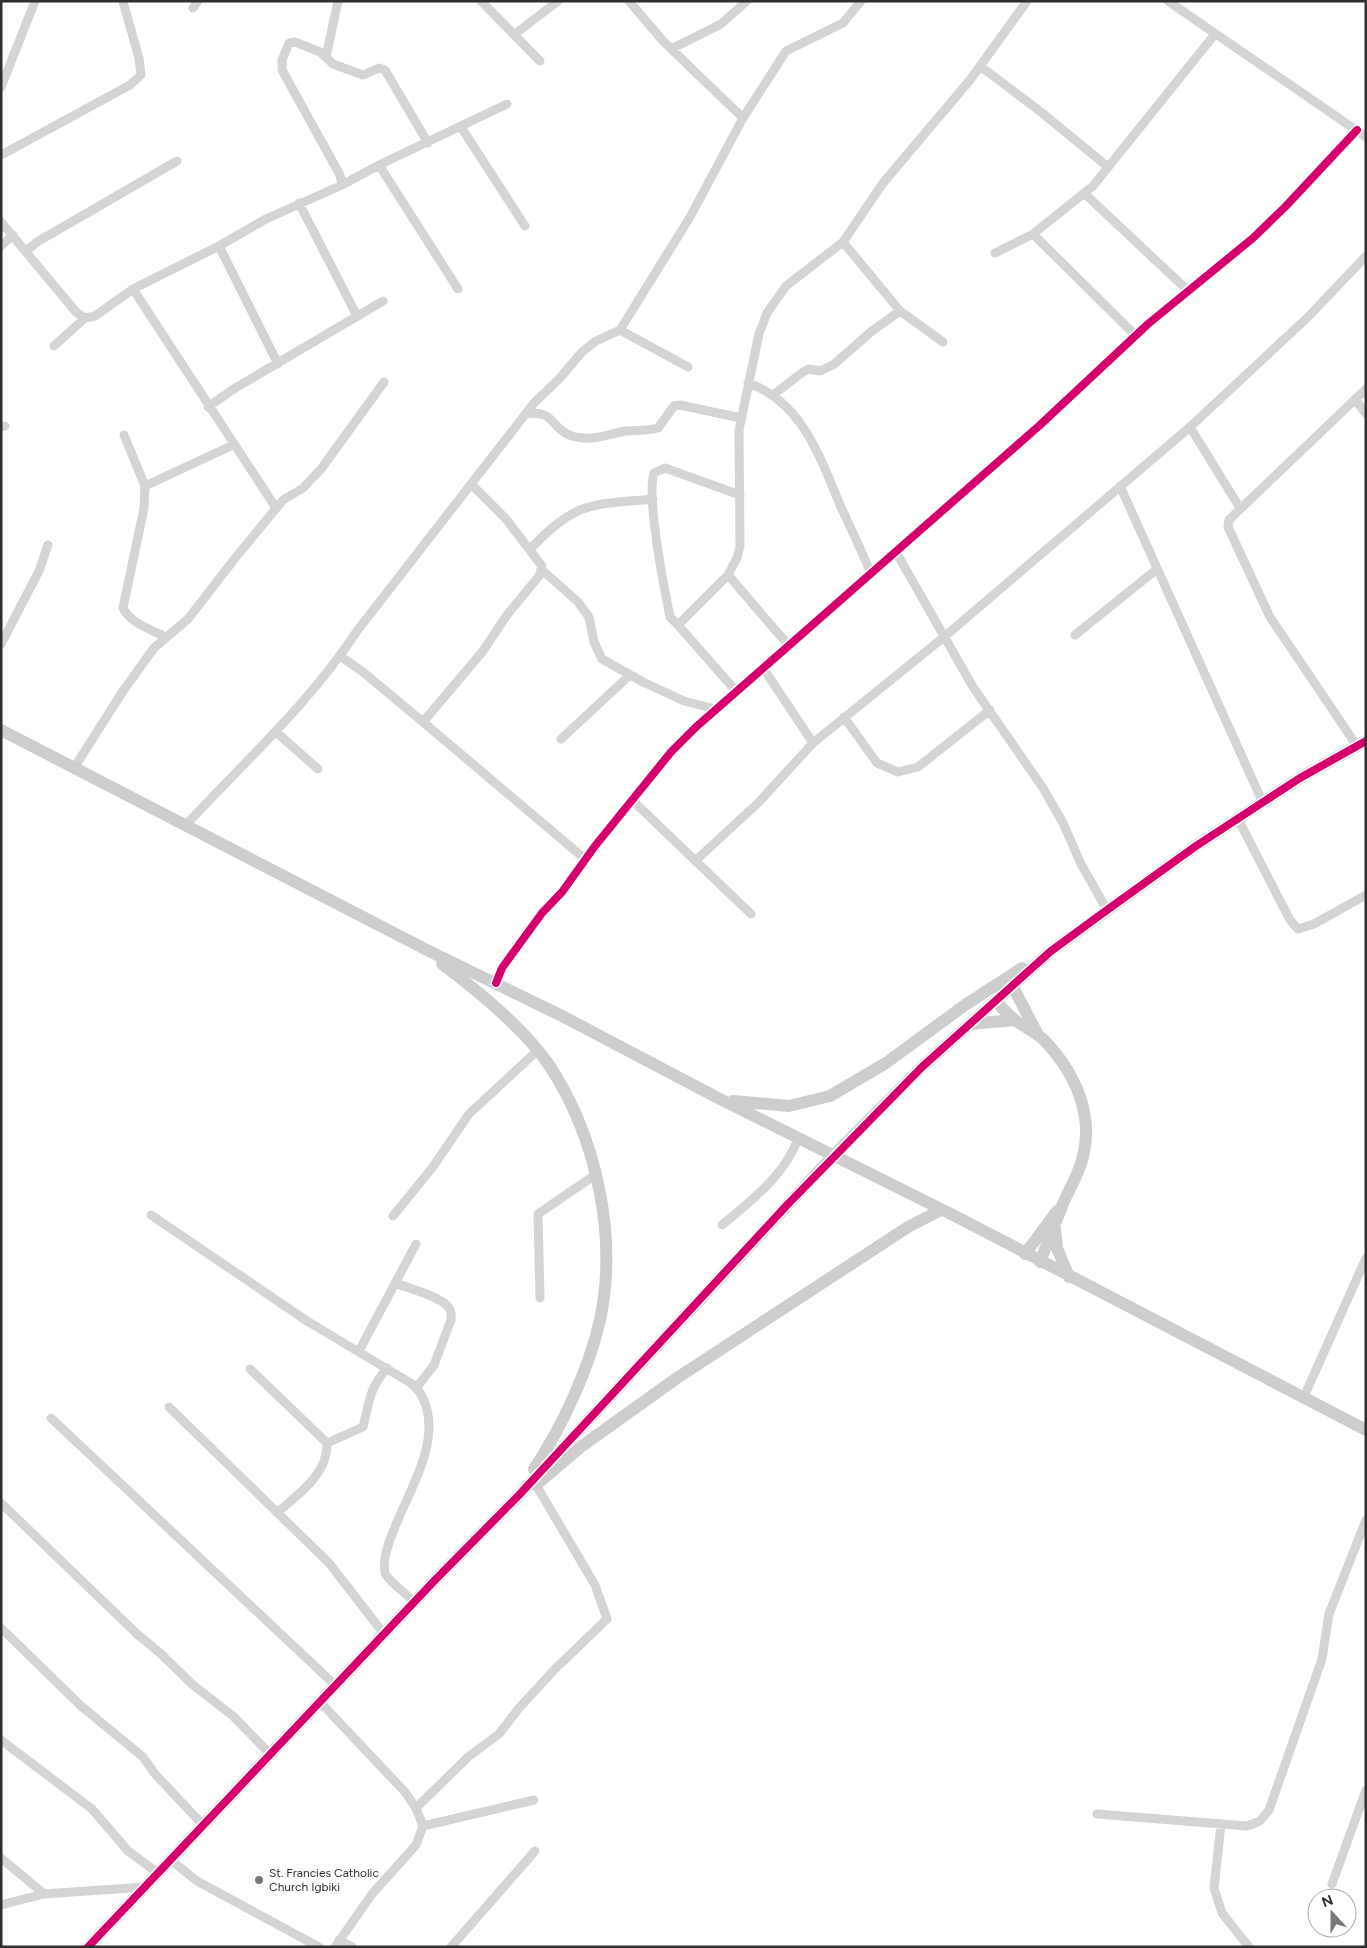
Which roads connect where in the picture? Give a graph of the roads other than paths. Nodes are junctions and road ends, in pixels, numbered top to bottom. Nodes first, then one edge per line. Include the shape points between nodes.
1 (35, 1) edge
2 (338, 1) edge
3 (481, 1) edge
4 (558, 1) edge
5 (629, 1) edge
6 (748, 1) edge
7 (861, 1) edge
8 (1027, 1) edge
9 (1168, 1) edge
10 (123, 2) edge
11 (515, 34) junction
12 (1215, 34) junction
13 (670, 49) junction
14 (326, 57) junction
15 (540, 61) dead end
16 (980, 66) junction
17 (1, 87) edge
18 (508, 104) dead end
19 (743, 118) junction
20 (461, 127) junction
21 (1357, 130) junction
22 (1366, 137) edge
23 (428, 143) junction
24 (1, 155) edge
25 (177, 160) dead end
26 (379, 165) junction
27 (1108, 167) junction
28 (342, 185) junction
29 (1084, 194) junction
30 (299, 203) junction
31 (1, 222) edge
32 (526, 226) dead end
33 (1033, 234) junction
34 (13, 235) junction
35 (843, 242) junction
36 (1, 246) edge
37 (219, 246) junction
38 (26, 251) junction
39 (994, 253) dead end
40 (1366, 256) edge
41 (133, 289) junction
42 (458, 289) dead end
43 (1191, 289) junction
44 (383, 301) dead end
45 (900, 312) junction
46 (358, 316) junction
47 (85, 318) junction
48 (620, 330) junction
49 (1136, 336) junction
50 (943, 342) dead end
51 (54, 346) dead end
52 (278, 364) junction
53 (688, 368) dead end
54 (384, 382) dead end
55 (748, 383) junction
56 (1366, 389) edge
57 (773, 395) junction
58 (1355, 399) junction
59 (208, 407) junction
60 (526, 414) junction
61 (1366, 414) edge
62 (741, 418) junction
63 (1190, 427) junction
64 (124, 435) dead end
65 (233, 445) junction
66 (471, 484) junction
67 (145, 486) junction
68 (1120, 486) junction
69 (740, 495) junction
70 (653, 499) junction
71 (276, 508) junction
72 (1240, 508) junction
73 (48, 545) dead end
74 (530, 549) junction
75 (896, 552) junction
76 (1157, 569) junction
77 (542, 570) junction
78 (871, 574) junction
79 (728, 575) junction
80 (678, 625) junction
81 (1074, 635) dead end
82 (166, 637) junction
83 (944, 637) junction
84 (1, 644) edge
85 (789, 646) junction
86 (340, 656) junction
87 (763, 668) junction
88 (630, 675) junction
89 (736, 692) junction
90 (715, 709) junction
91 (990, 710) junction
92 (844, 718) junction
93 (423, 722) junction
94 (1, 730) edge
95 (276, 732) junction
96 (561, 740) dead end
97 (813, 742) junction
98 (1361, 743) edge
99 (74, 768) junction
100 (318, 769) dead end
101 (632, 800) junction
102 (1263, 803) junction
103 (1238, 819) junction
104 (185, 826) junction
105 (585, 859) junction
106 (695, 861) junction
107 (1366, 895) edge
108 (1107, 910) junction
109 (751, 914) dead end
110 (427, 950) junction
111 (1051, 951) junction
112 (496, 983) junction
113 (1012, 985) junction
114 (996, 1001) junction
115 (1014, 1020) junction
116 (970, 1024) junction
117 (1037, 1033) junction
118 (537, 1052) junction
119 (718, 1098) junction
120 (798, 1139) junction
121 (595, 1175) junction
122 (1061, 1208) junction
123 (941, 1210) junction
124 (151, 1215) dead end
125 (393, 1216) dead end
126 (722, 1225) dead end
127 (1055, 1228) junction
128 (416, 1244) dead end
129 (1025, 1254) junction
130 (1366, 1258) edge
131 (1040, 1262) junction
132 (1069, 1277) junction
133 (395, 1283) junction
134 (540, 1298) dead end
135 (359, 1351) junction
136 (387, 1368) junction
137 (250, 1369) dead end
138 (417, 1387) junction
139 (1303, 1400) junction
140 (168, 1407) dead end
141 (51, 1418) dead end
142 (1366, 1430) edge
143 (328, 1443) junction
144 (536, 1485) junction
145 (519, 1495) junction
146 (1, 1503) edge
147 (277, 1513) junction
148 (1366, 1520) edge
149 (414, 1602) junction
150 (1, 1628) edge
151 (384, 1634) junction
152 (336, 1686) junction
153 (320, 1702) junction
154 (1, 1740) edge
155 (270, 1754) junction
156 (1366, 1790) edge
157 (534, 1800) dead end
158 (416, 1808) junction
159 (1097, 1814) dead end
160 (203, 1824) junction
161 (1221, 1824) junction
162 (423, 1826) junction
163 (535, 1851) dead end
164 (1, 1858) edge
165 (171, 1860) junction
166 (158, 1873) junction
167 (1332, 1884) dead end
168 (145, 1887) junction
169 (44, 1894) junction
170 (1, 1905) edge
171 (337, 1943) edge
172 (88, 1947) edge
173 (319, 1947) edge
174 (352, 1947) edge
175 (451, 1947) edge
176 (1249, 1947) edge

1 - 17 street
2 - 14 street
3 - 11 street
4 - 11 street
5 - 13 street
6 - 13 street via 721,24
7 - 19 street via 843,23 786,51
8 - 16 street
9 - 12 street
10 - 24 street via 141,75 130,85
11 - 15 street
12 - 21 street
12 - 27 street
13 - 19 street
14 - 23 street via 333,64 363,75 379,68 385,70
14 - 28 street via 295,42 289,43 282,60 282,70 340,175
16 - 27 street
16 - 35 street via 883,183
18 - 20 street
19 - 48 street via 690,217
20 - 23 street
20 - 32 street
21 - 22 street
21 - 43 street via 1254,238
23 - 26 street
25 - 38 street
26 - 28 street
26 - 42 street
27 - 29 street
28 - 30 street
29 - 33 street
29 - 43 street via 1182,286
30 - 37 street
30 - 46 street
31 - 34 street
33 - 39 street
33 - 49 street
34 - 36 street
34 - 38 street
35 - 45 street
35 - 55 street via 786,286 776,298 759,334
37 - 41 street
37 - 52 street
38 - 47 street via 76,312
40 - 63 street via 1308,317
41 - 47 street via 95,316
41 - 59 street
43 - 49 street
44 - 46 street
45 - 50 street
45 - 57 street via 833,365 820,372 809,369 803,372
46 - 52 street
47 - 51 street
48 - 53 street
48 - 60 street via 596,341 582,352
49 - 75 street
52 - 59 street
54 - 71 street via 321,469 303,488
55 - 57 street
55 - 62 street
56 - 58 street
57 - 78 street via 784,403 809,434
58 - 61 street
58 - 72 street
59 - 65 street
60 - 62 street via 539,412 550,417 571,436 589,439 658,428 674,406 680,405
60 - 66 street
62 - 69 street via 738,450
63 - 68 street
63 - 72 street
64 - 67 street
65 - 67 street
65 - 71 street
66 - 74 street via 500,512
66 - 86 street
67 - 82 street via 144,508 124,608 131,618
68 - 76 street
68 - 83 street
69 - 70 street via 665,468 654,473
69 - 79 street via 740,546
70 - 74 street via 594,506 574,513
70 - 80 street via 670,617
71 - 82 street via 188,619
72 - 98 street via 1229,520 1228,527 1270,617
73 - 84 street via 39,571
74 - 77 street
75 - 78 street
75 - 83 street
76 - 81 street
76 - 102 street
77 - 88 street via 578,602 588,617 602,659
77 - 93 street via 483,651
78 - 85 street
79 - 80 street
79 - 85 street
80 - 89 street
82 - 99 street via 123,691
83 - 91 street
83 - 92 street
85 - 87 street
86 - 93 street
86 - 95 street
87 - 89 street
87 - 97 street
88 - 90 street via 684,701
88 - 96 street
89 - 90 street
90 - 101 street via 671,752
91 - 92 street via 918,767 898,772 877,762
91 - 108 street via 1043,788
92 - 97 street
93 - 105 street
94 - 99 main road
95 - 100 street
95 - 104 street
97 - 106 street via 758,803
98 - 102 main road
99 - 104 main road
101 - 105 street
101 - 106 street
102 - 103 main road
103 - 107 street via 1290,920 1298,928 1314,924
103 - 108 main road
104 - 110 main road
105 - 112 street via 514,950
106 - 109 street
108 - 111 main road
110 - 112 main road
110 - 118 main road via 507,1018
111 - 113 main road
111 - 119 main road via 991,988 886,1063 830,1096 789,1106 739,1103
112 - 119 main road
113 - 114 main road
113 - 117 main road
114 - 115 main road
114 - 116 main road
115 - 116 main road
115 - 117 main road
116 - 145 main road, bridge via 922,1067 820,1170
117 - 122 main road via 1076,1084 1085,1106 1085,1150 1078,1174
118 - 121 main road via 564,1092 586,1143
118 - 125 street via 469,1114 432,1168
119 - 120 main road
120 - 123 main road
120 - 126 street via 791,1158 773,1180
121 - 134 street via 538,1214
121 - 145 main road via 603,1219 605,1257 600,1320 584,1374 542,1458
122 - 127 main road
122 - 129 main road via 1038,1233
123 - 129 main road
123 - 144 main road via 908,1227 677,1378 582,1446
124 - 135 street via 307,1321
127 - 131 main road
127 - 132 main road via 1057,1248
128 - 133 street
129 - 131 main road
130 - 139 street
131 - 132 main road
132 - 139 main road
133 - 135 street
133 - 138 street via 441,1301 451,1312 452,1320 434,1365
135 - 136 street
136 - 138 street
136 - 143 street via 370,1393 363,1427
137 - 143 street
138 - 149 street via 430,1419 428,1443 425,1458 388,1544 384,1563 388,1579
139 - 142 main road
140 - 147 street
141 - 152 street
143 - 147 street via 315,1480
144 - 145 main road
144 - 158 street via 595,1585 607,1619 555,1669 499,1734 468,1757
145 - 149 main road
146 - 155 street via 136,1633 232,1716
147 - 151 street via 329,1563
148 - 161 street via 1329,1614 1322,1659 1269,1810 1260,1821 1247,1826
149 - 151 main road
150 - 160 street via 80,1705 143,1757
151 - 152 main road
152 - 153 main road
153 - 155 main road
153 - 158 street via 405,1792
154 - 166 street via 92,1809 128,1851
155 - 160 main road
156 - 167 street
157 - 162 street
158 - 162 street
159 - 161 street
160 - 165 main road
161 - 176 street via 1214,1888 1222,1913
162 - 171 street via 416,1845 372,1894
163 - 175 street
164 - 169 street
165 - 166 main road
165 - 173 street via 197,1881
166 - 168 main road
168 - 169 street
168 - 172 main road
169 - 170 street
171 - 174 street

